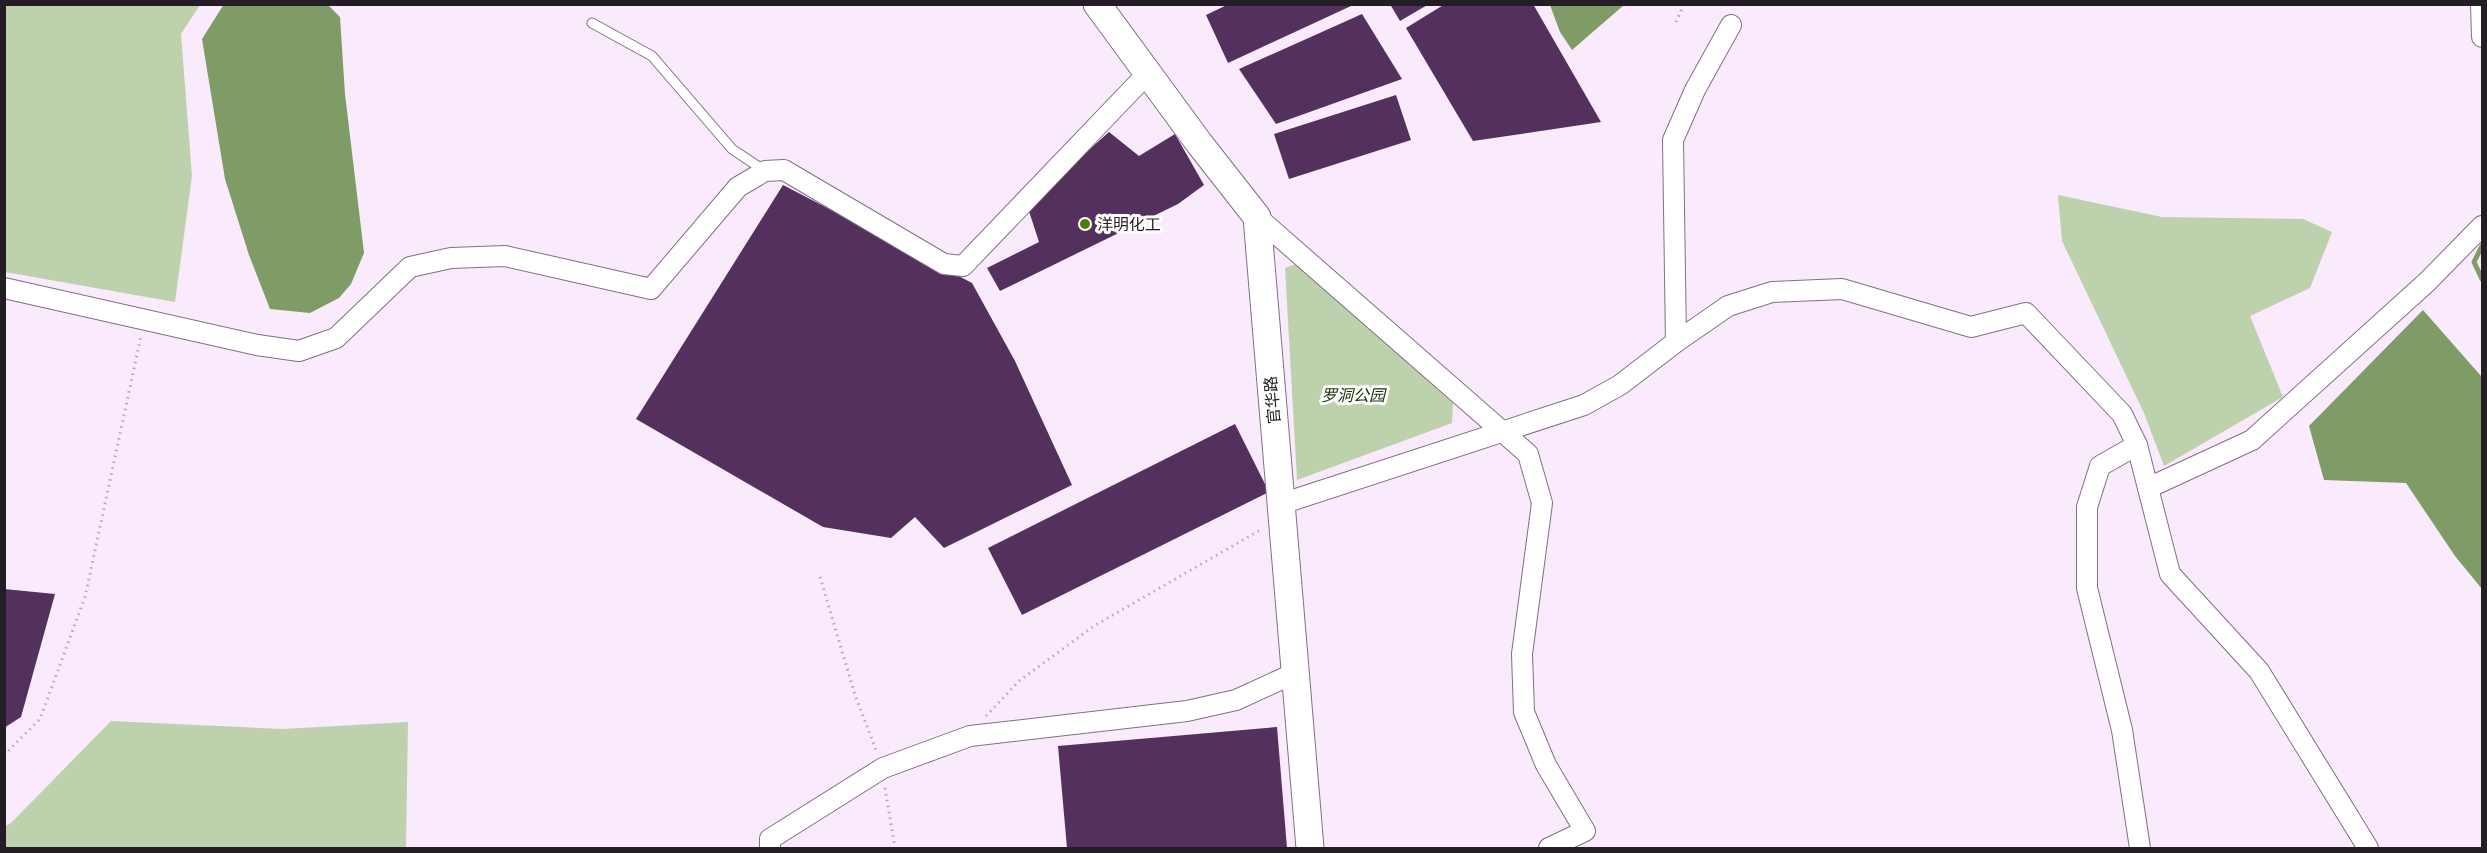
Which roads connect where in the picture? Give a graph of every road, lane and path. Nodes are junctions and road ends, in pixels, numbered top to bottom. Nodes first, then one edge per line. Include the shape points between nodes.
1 (1097, 4) edge
2 (1684, 4) edge
3 (2481, 4) edge
4 (1676, 22) dead end
5 (592, 23) dead end
6 (1731, 25) dead end
7 (2482, 37) edge
8 (1147, 74) junction
9 (765, 171) junction
10 (1257, 217) junction
11 (2482, 226) edge
12 (4, 288) edge
13 (144, 320) junction
14 (1676, 342) junction
15 (1502, 432) junction
16 (2137, 445) junction
17 (2148, 488) junction
18 (1282, 511) junction
19 (820, 577) dead end
20 (1295, 674) junction
21 (970, 735) junction
22 (4, 755) edge
23 (883, 768) junction
24 (770, 849) edge
25 (896, 849) edge
26 (1310, 849) edge
27 (1549, 849) edge
28 (2140, 849) edge
29 (2368, 849) edge

1 - 8 main road
2 - 4 path
3 - 7 street
5 - 9 lane via 652,56 732,148
6 - 14 street via 1673,140
8 - 9 street via 963,266 944,264 784,170
8 - 10 main road
9 - 13 street via 738,187 651,290 505,256 451,258 410,267 336,338 299,351
10 - 15 street
10 - 18 main road, 官华路
11 - 17 street via 2427,282 2252,440
12 - 13 street
13 - 22 path via 85,597 40,719
14 - 15 street via 1620,385 1584,405
14 - 16 street via 1728,306 1772,292 1842,288 1971,327 2026,313 2122,414
15 - 18 street
15 - 27 street via 1528,454 1542,503 1522,654 1524,712 1546,765 1585,831
16 - 17 street
16 - 28 street via 2100,466 2087,507 2087,588 2122,730
17 - 29 street via 2170,574 2259,671
18 - 20 main road, 官华路
18 - 21 path via 1094,626 1019,681
19 - 23 path via 855,695
20 - 21 street via 1236,700 1187,711
20 - 26 main road, 官华路
21 - 23 street
23 - 24 street via 770,839
23 - 25 path

